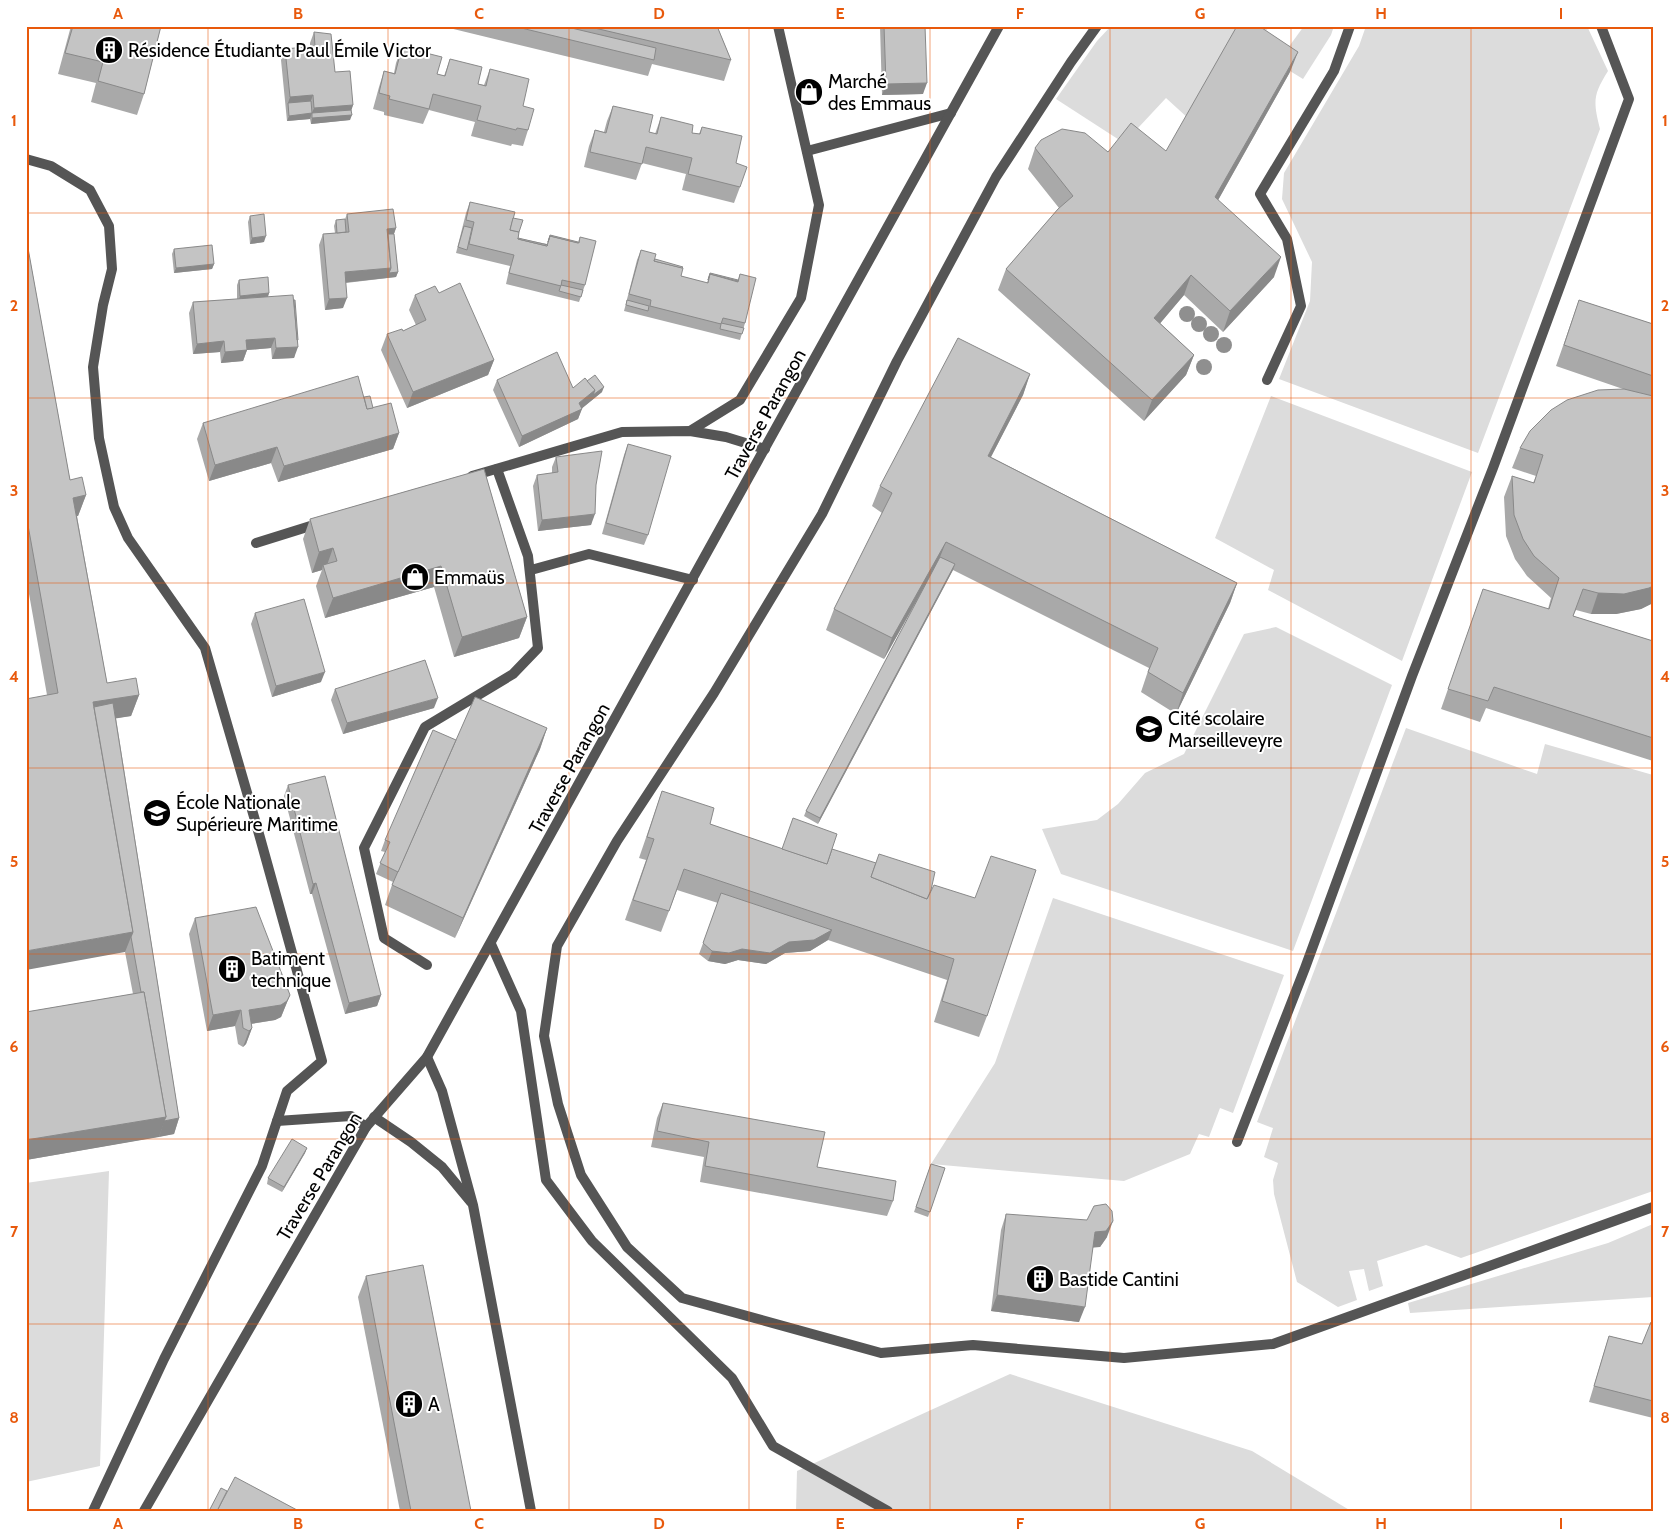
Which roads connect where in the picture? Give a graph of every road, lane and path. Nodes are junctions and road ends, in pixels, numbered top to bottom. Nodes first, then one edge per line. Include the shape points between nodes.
1 (778, 26) edge
2 (999, 26) edge
3 (1097, 26) edge
4 (1350, 26) edge
5 (1601, 26) edge
6 (951, 113) junction
7 (807, 151) junction
8 (26, 159) edge
9 (1266, 380) dead end
10 (690, 431) junction
11 (765, 449) junction
12 (496, 469) junction
13 (460, 480) edge
14 (330, 520) edge
15 (256, 543) dead end
16 (531, 570) junction
17 (693, 580) junction
18 (492, 944) junction
19 (427, 965) dead end
20 (427, 1057) junction
21 (374, 1117) junction
22 (276, 1121) junction
23 (366, 1127) junction
24 (1237, 1142) dead end
25 (473, 1205) junction
26 (1653, 1207) edge
27 (93, 1511) edge
28 (144, 1511) edge
29 (531, 1511) edge
30 (888, 1511) edge

1 - 7 street
2 - 6 street, Traverse Parangon
3 - 26 street via 996,177 897,361 822,514 714,693 617,841 557,946 544,1036 558,1104 580,1174 627,1247 682,1298 881,1353 973,1345 1124,1358 1273,1344
4 - 9 street via 1334,71 1260,194 1287,239 1301,306
5 - 24 street via 1629,99 1493,468
6 - 7 street
6 - 11 street, Traverse Parangon
7 - 10 street via 819,205 801,298 740,400
8 - 22 street via 52,166 90,190 109,226 112,269 93,367 99,438 114,507 128,538 205,648 322,1061 287,1090
10 - 11 street
10 - 12 street via 622,432
11 - 17 street, Traverse Parangon
12 - 13 street
12 - 16 street
14 - 15 street
16 - 17 street via 589,554
16 - 19 street via 538,648 513,674 425,727 364,848 384,938
17 - 18 street, Traverse Parangon
18 - 20 street, Traverse Parangon
18 - 30 street via 521,1011 546,1180 592,1241 732,1378 773,1446
20 - 21 street, Traverse Parangon
20 - 25 street via 442,1091
21 - 23 street, Traverse Parangon
21 - 25 street via 442,1167
22 - 23 street via 351,1116
22 - 27 street via 262,1166 164,1359
23 - 28 street, Traverse Parangon
25 - 29 street

